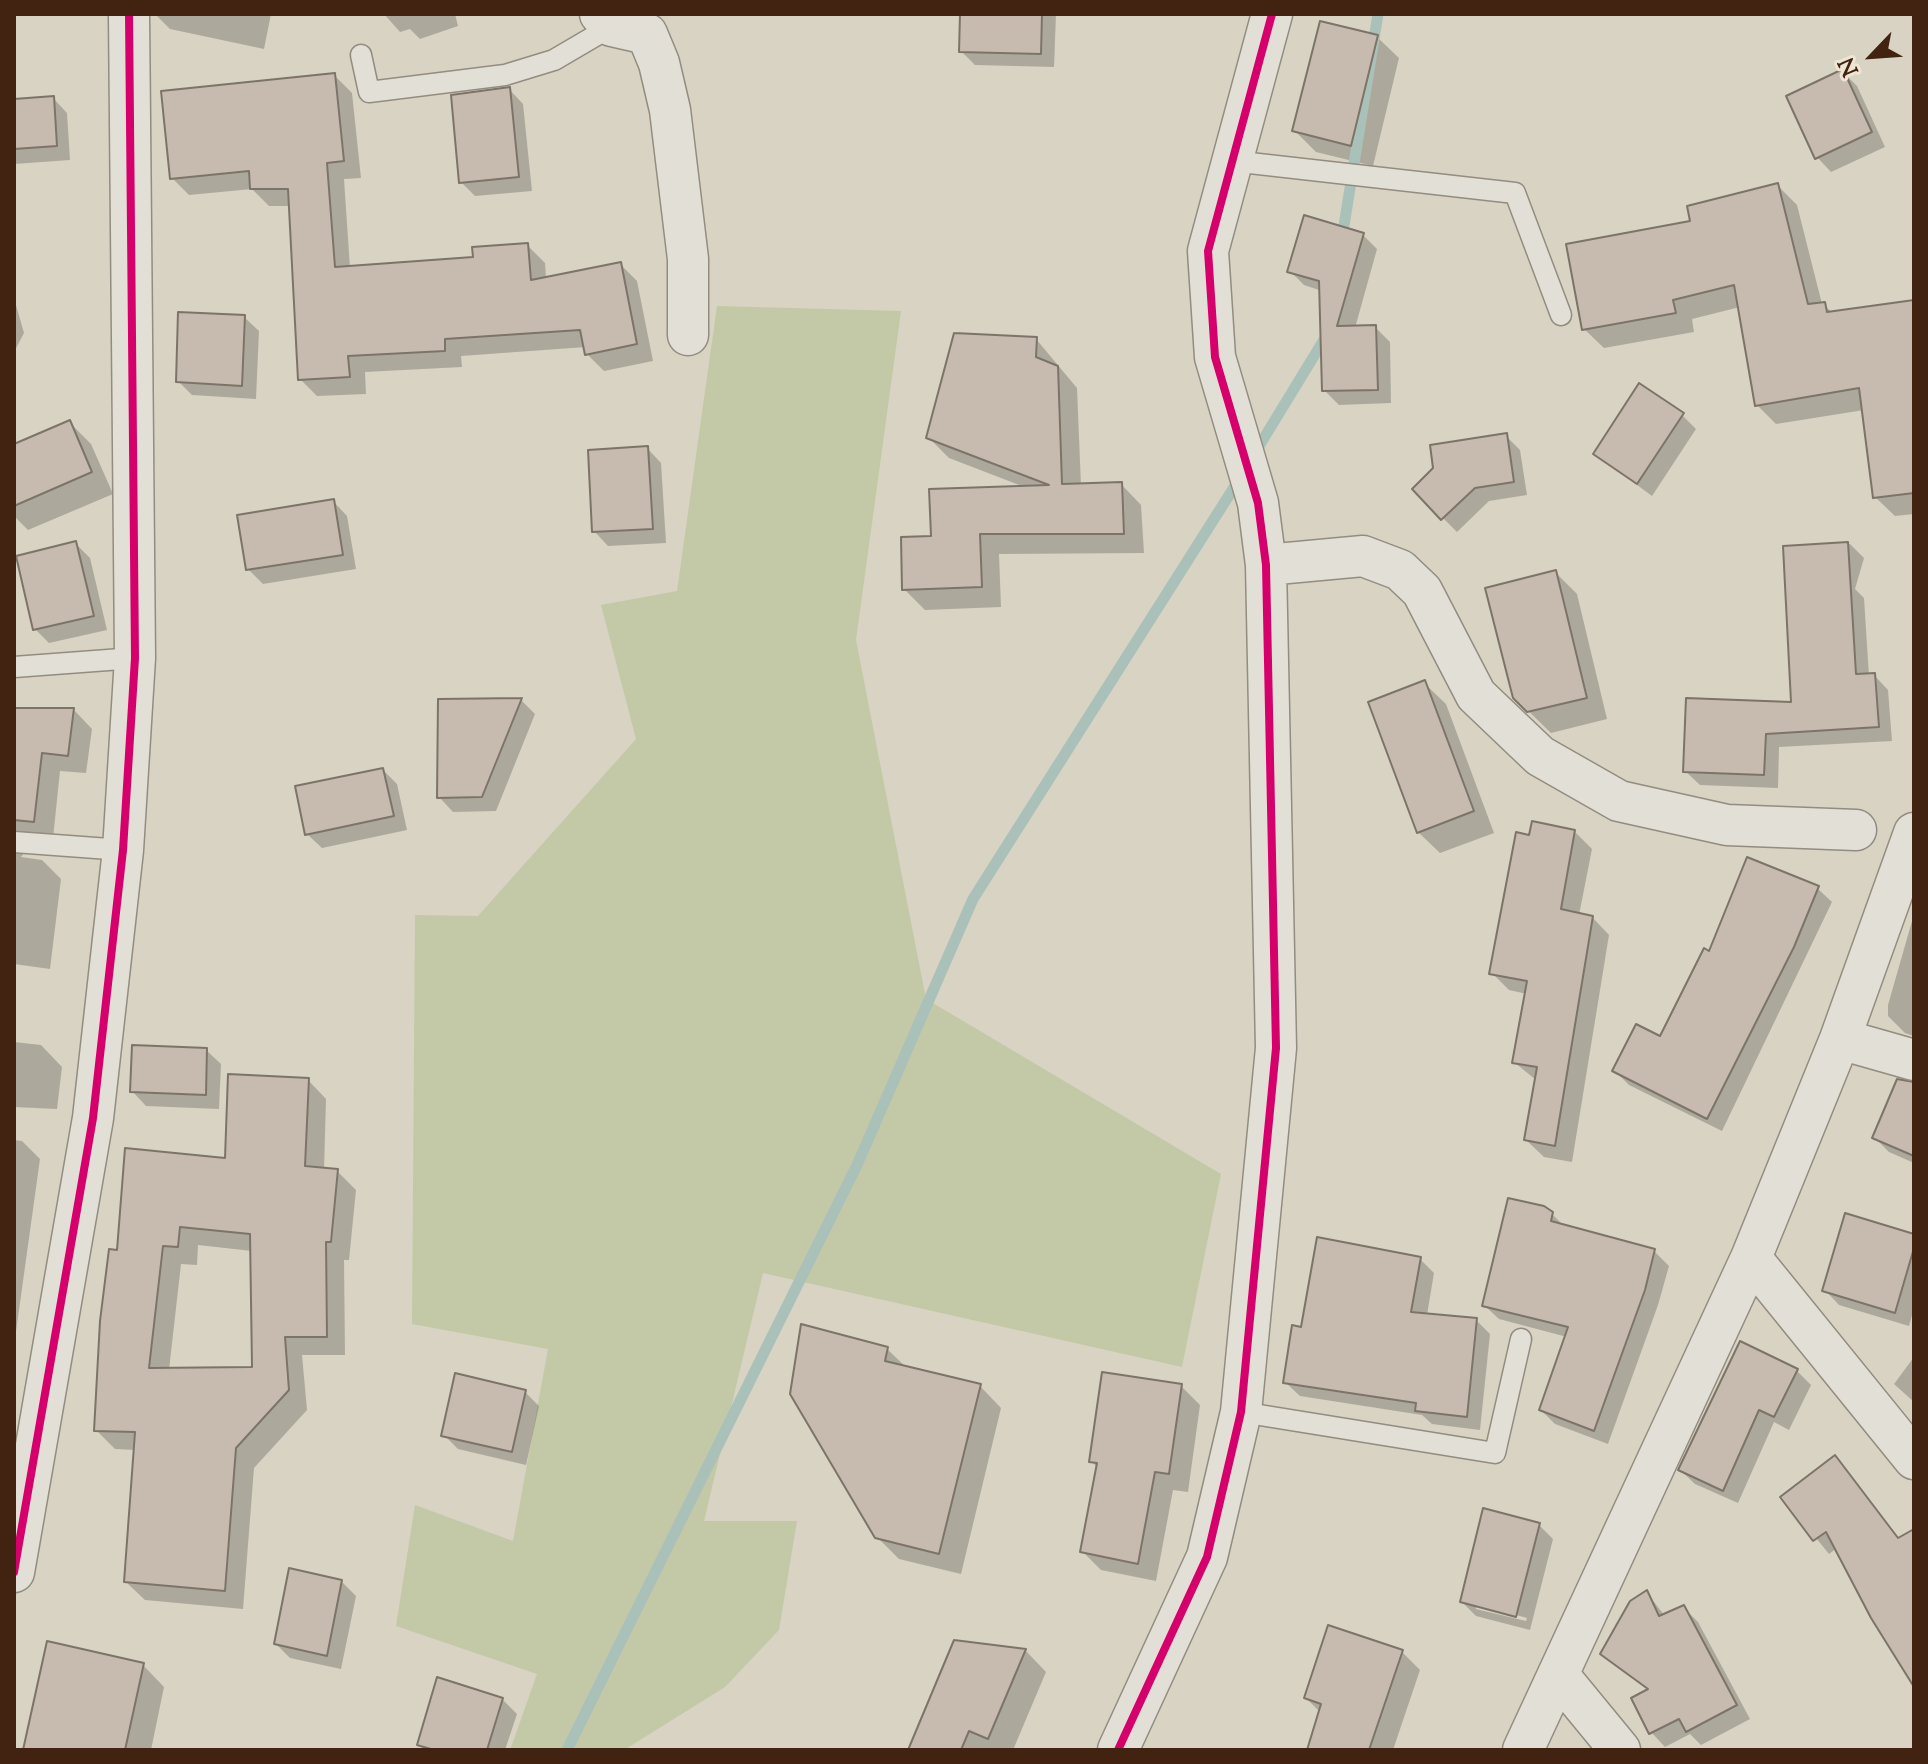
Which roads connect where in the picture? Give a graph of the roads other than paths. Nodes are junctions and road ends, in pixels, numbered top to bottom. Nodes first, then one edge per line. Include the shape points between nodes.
1 (129, 14) edge
2 (1272, 14) edge
3 (633, 22) edge
4 (361, 55) dead end
5 (1232, 161) junction
6 (1561, 315) dead end
7 (688, 335) dead end
8 (1266, 565) junction
9 (135, 658) junction
10 (14, 667) edge
11 (1856, 830) dead end
12 (1914, 833) edge
13 (14, 842) edge
14 (123, 850) junction
15 (1840, 1039) junction
16 (1914, 1060) edge
17 (1751, 1258) junction
18 (1521, 1339) dead end
19 (1241, 1412) junction
20 (1914, 1459) edge
21 (14, 1572) edge
22 (1560, 1677) junction
23 (1118, 1750) edge
24 (1523, 1750) edge
25 (1620, 1750) edge

1 - 9 street
2 - 5 street
3 - 4 lane via 554,60 505,75 369,92
3 - 7 street via 659,63 670,110 688,259
5 - 6 lane via 1515,193
5 - 8 street via 1208,251 1215,357 1258,503
8 - 11 street via 1363,556 1400,570 1422,591 1476,695 1540,756 1619,801 1727,825
8 - 19 street via 1276,1048
9 - 10 lane
9 - 14 street
12 - 15 street
13 - 14 lane
14 - 21 street via 93,1118
15 - 16 street
15 - 17 street
17 - 20 street
17 - 22 street
18 - 19 lane via 1495,1453
19 - 23 street via 1207,1557
22 - 24 street
22 - 25 street

